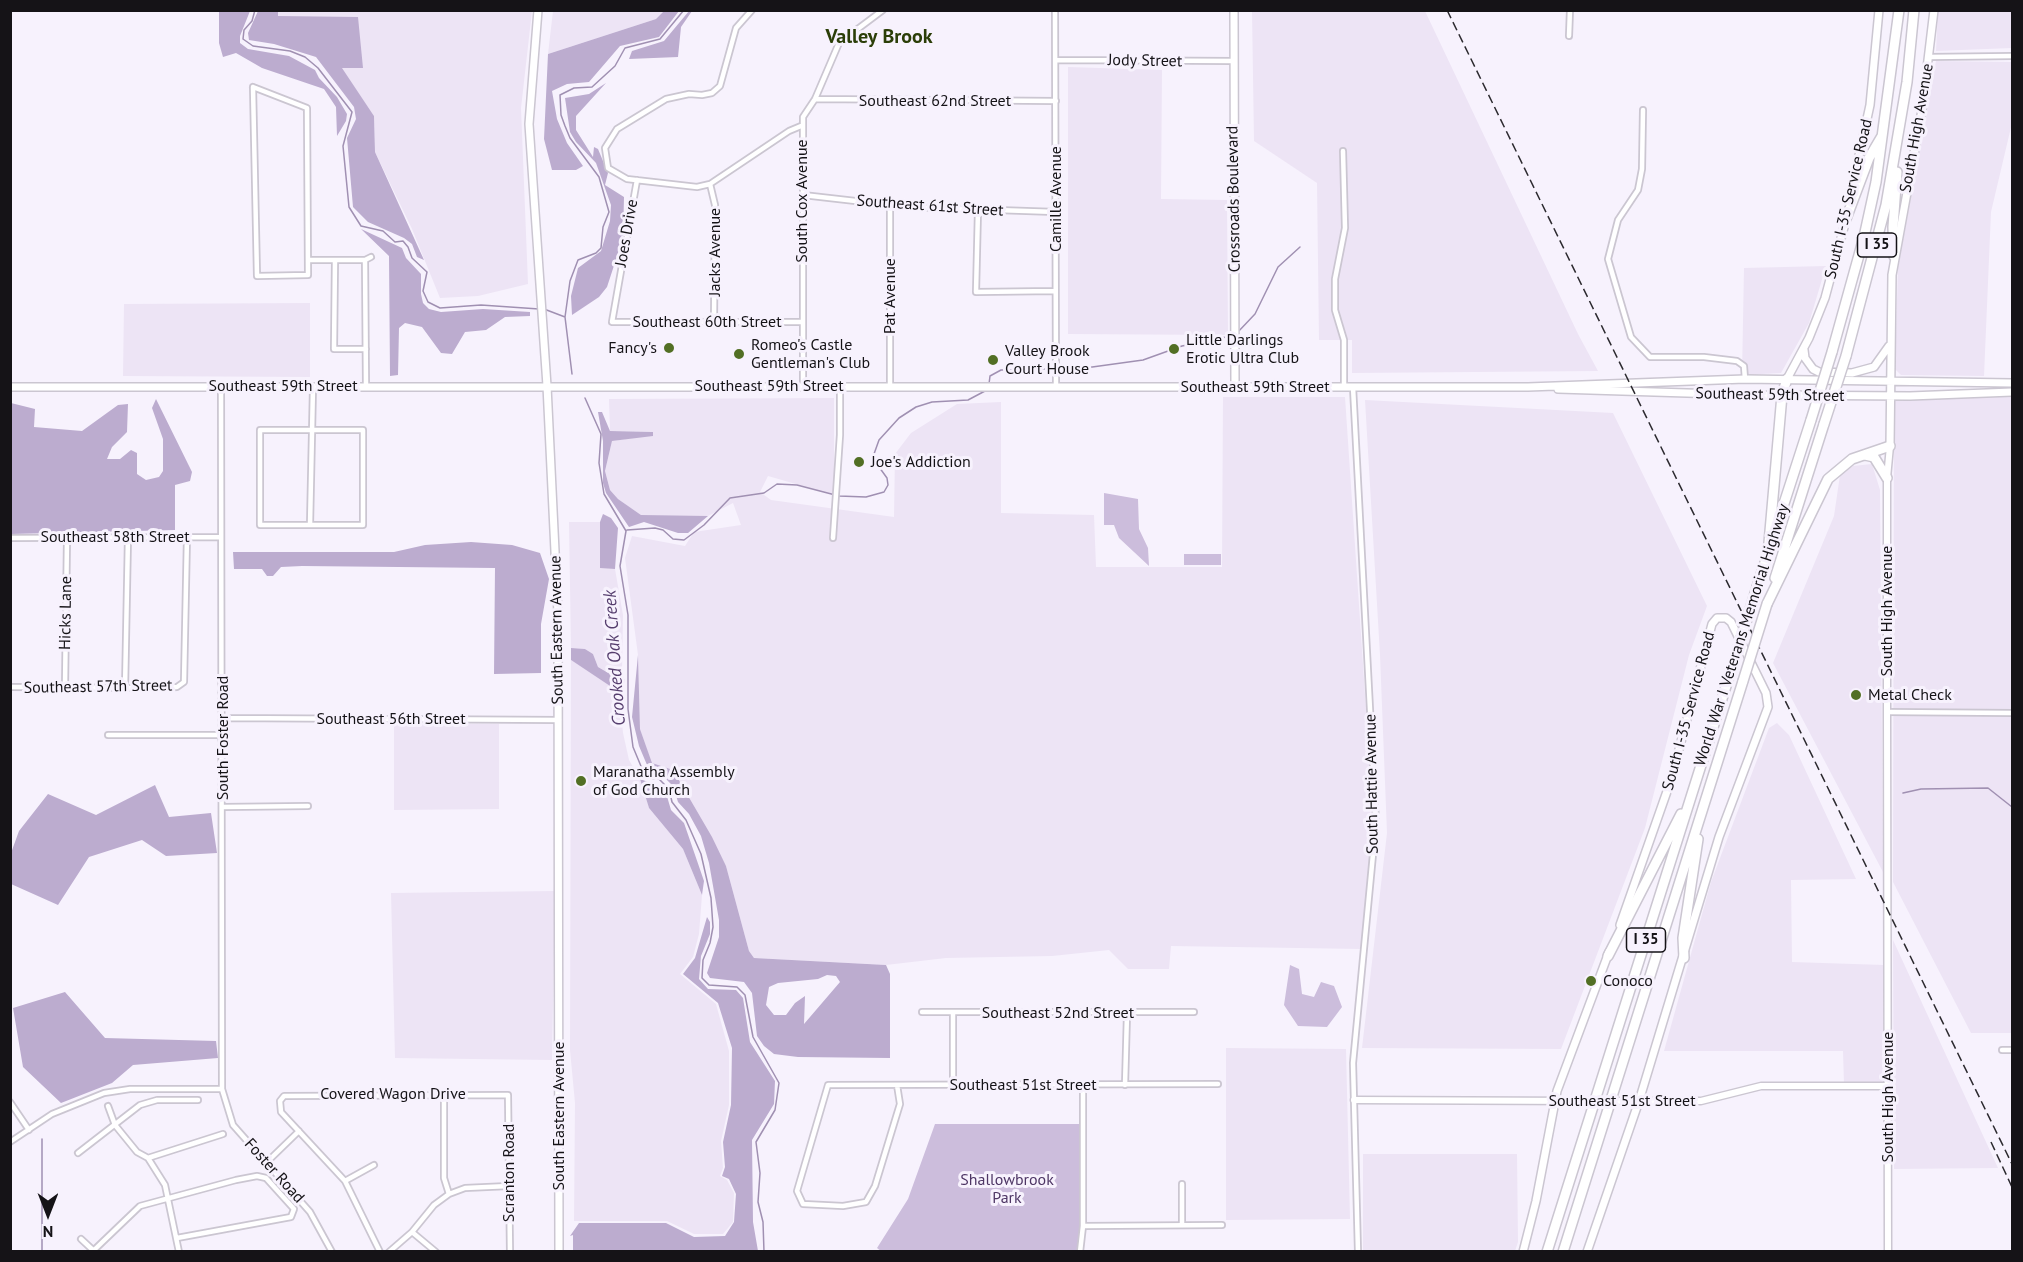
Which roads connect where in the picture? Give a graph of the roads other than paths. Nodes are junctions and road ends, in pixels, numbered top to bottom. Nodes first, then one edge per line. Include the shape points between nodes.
1 (538, 10) edge
2 (752, 10) edge
3 (883, 10) edge
4 (1055, 10) edge
5 (1234, 10) edge
6 (1570, 10) edge
7 (1879, 10) edge
8 (1899, 10) edge
9 (1914, 10) edge
10 (1934, 10) edge
11 (1569, 36) dead end
12 (2013, 56) edge
13 (1929, 57) junction
14 (1056, 60) junction
15 (1233, 61) junction
16 (815, 99) junction
17 (1056, 101) junction
18 (1644, 110) dead end
19 (801, 126) junction
20 (1886, 129) junction
21 (1900, 131) junction
22 (1343, 151) dead end
23 (637, 180) junction
24 (710, 184) junction
25 (803, 195) junction
26 (890, 206) junction
27 (978, 210) junction
28 (1056, 212) junction
29 (1846, 219) junction
30 (1894, 256) junction
31 (308, 260) junction
32 (335, 260) junction
33 (1055, 291) junction
34 (612, 322) joint
35 (714, 322) junction
36 (802, 322) junction
37 (1890, 346) junction
38 (366, 349) junction
39 (1804, 350) junction
40 (1745, 379) junction
41 (1787, 380) junction
42 (1890, 380) junction
43 (2013, 383) edge
44 (221, 386) junction
45 (314, 386) junction
46 (366, 386) junction
47 (547, 386) junction
48 (840, 386) junction
49 (890, 386) junction
50 (10, 387) edge
51 (803, 387) junction
52 (1056, 387) junction
53 (1235, 387) junction
54 (1344, 387) junction
55 (1353, 387) junction
56 (1528, 387) junction
57 (2013, 392) edge
58 (1782, 395) junction
59 (1890, 396) junction
60 (314, 430) junction
61 (1890, 446) junction
62 (1864, 454) junction
63 (1887, 478) junction
64 (310, 525) junction
65 (187, 536) junction
66 (128, 537) junction
67 (220, 537) junction
68 (10, 538) edge
69 (67, 538) junction
70 (833, 538) dead end
71 (1768, 554) junction
72 (1767, 604) junction
73 (10, 687) edge
74 (65, 687) junction
75 (125, 689) junction
76 (1887, 712) junction
77 (2013, 713) edge
78 (223, 718) junction
79 (559, 720) junction
80 (108, 735) dead end
81 (223, 735) junction
82 (1691, 796) junction
83 (308, 806) dead end
84 (223, 807) junction
85 (1702, 809) junction
86 (1608, 956) junction
87 (1684, 958) junction
88 (922, 1012) dead end
89 (953, 1012) junction
90 (1194, 1012) dead end
91 (1127, 1014) junction
92 (2002, 1050) dead end
93 (2013, 1050) edge
94 (953, 1084) junction
95 (1218, 1084) dead end
96 (897, 1085) junction
97 (1125, 1085) junction
98 (1083, 1086) junction
99 (1888, 1086) junction
100 (222, 1089) junction
101 (444, 1094) junction
102 (508, 1095) joint
103 (198, 1100) dead end
104 (1354, 1100) junction
105 (1554, 1101) junction
106 (1635, 1101) junction
107 (10, 1102) edge
108 (108, 1106) dead end
109 (115, 1125) junction
110 (29, 1130) junction
111 (299, 1131) junction
112 (223, 1134) dead end
113 (10, 1142) edge
114 (78, 1153) dead end
115 (148, 1158) junction
116 (266, 1163) junction
117 (374, 1165) dead end
118 (345, 1181) junction
119 (1182, 1184) dead end
120 (509, 1186) junction
121 (449, 1194) junction
122 (169, 1196) junction
123 (1182, 1225) junction
124 (1222, 1225) dead end
125 (1083, 1226) junction
126 (412, 1232) junction
127 (177, 1238) junction
128 (81, 1239) dead end
129 (93, 1251) edge
130 (179, 1251) edge
131 (332, 1251) edge
132 (380, 1251) edge
133 (389, 1251) edge
134 (436, 1251) edge
135 (510, 1251) edge
136 (559, 1251) edge
137 (1080, 1251) edge
138 (1358, 1251) edge
139 (1523, 1251) edge
140 (1546, 1251) edge
141 (1563, 1251) edge
142 (1587, 1251) edge
143 (1888, 1251) edge

1 - 47 main road, South Eastern Avenue via 529,124
2 - 23 street via 736,28 720,86 712,93 666,99 617,129 608,140 608,168
3 - 16 street, South Cox Avenue via 839,43
4 - 14 street, Camille Avenue
5 - 15 main road, Crossroads Boulevard
6 - 11 street
7 - 29 main road, South I-35 Service Road via 1870,105
8 - 20 highway, World War I Veterans Memorial Highway / I 35
9 - 21 highway, World War I Veterans Memorial Highway / I 35
10 - 13 main road, South High Avenue
12 - 13 street
13 - 30 main road, South High Avenue via 1915,154
14 - 15 street, Jody Street
14 - 17 street, Camille Avenue
15 - 53 main road, Crossroads Boulevard
16 - 17 street, Southeast 62nd Street
16 - 19 street, South Cox Avenue
17 - 28 street, Camille Avenue
18 - 40 street via 1638,190 1618,220 1608,259 1631,337 1650,357 1737,361 1744,366
19 - 24 street
19 - 25 street, South Cox Avenue
20 - 29 highway via 1869,158
20 - 71 highway, World War I Veterans Memorial Highway / I 35, bridge via 1864,237
21 - 30 highway
21 - 72 highway, World War I Veterans Memorial Highway / I 35, bridge via 1877,246
22 - 54 street via 1345,228 1335,279 1335,310 1344,340
23 - 24 street, Joes Drive via 697,187
23 - 34 street, Joes Drive
24 - 35 street, Jacks Avenue via 715,206
25 - 26 street, Southeast 61st Street
25 - 36 street, South Cox Avenue
26 - 27 street, Southeast 61st Street
26 - 49 street, Pat Avenue
27 - 28 street, Southeast 61st Street
27 - 33 street via 976,292
28 - 33 street, Camille Avenue
29 - 39 main road, South I-35 Service Road via 1825,298
30 - 37 main road, South High Avenue
31 - 31 street via 308,275 257,276 253,87 307,108
31 - 32 street
32 - 38 street via 334,349
32 - 38 street via 368,259
33 - 52 street, Camille Avenue
34 - 35 street, Southeast 60th Street
35 - 36 street, Southeast 60th Street
36 - 51 street, South Cox Avenue
37 - 39 main road via 1874,367 1852,373 1819,372 1804,358
37 - 42 main road, South High Avenue
38 - 46 street
39 - 41 main road, South I-35 Service Road
40 - 41 main road, Southeast 59th Street
40 - 56 main road, Southeast 59th Street
41 - 42 main road, Southeast 59th Street
41 - 58 highway
42 - 43 main road, Southeast 59th Street
42 - 59 main road, South High Avenue
44 - 45 main road, Southeast 59th Street
44 - 50 main road, Southeast 59th Street
44 - 67 street, South Foster Road
45 - 46 main road, Southeast 59th Street
45 - 60 street
46 - 47 main road, Southeast 59th Street
47 - 51 main road, Southeast 59th Street
47 - 79 main road, South Eastern Avenue
48 - 49 main road, Southeast 59th Street
48 - 51 main road, Southeast 59th Street
48 - 70 street
49 - 52 main road, Southeast 59th Street
52 - 53 main road, Southeast 59th Street
53 - 54 main road, Southeast 59th Street
54 - 55 main road, Southeast 59th Street
55 - 56 main road, Southeast 59th Street
55 - 104 street, South Hattie Avenue via 1376,823 1353,1063
56 - 58 main road, Southeast 59th Street
57 - 59 main road, Southeast 59th Street
58 - 59 main road, Southeast 59th Street
58 - 71 highway
59 - 61 main road, South High Avenue
60 - 64 street
60 - 64 street via 363,430 363,525
60 - 64 street via 260,430 260,525
61 - 62 highway
61 - 63 street, South High Avenue
62 - 63 highway via 1874,457
62 - 72 highway via 1843,464 1828,479
63 - 76 street, South High Avenue
65 - 66 street, Southeast 58th Street
65 - 67 street, Southeast 58th Street
65 - 75 street, Southeast 57th Street via 184,682 177,687
66 - 69 street, Southeast 58th Street
66 - 75 street
67 - 78 street, South Foster Road
68 - 69 street, Southeast 58th Street
69 - 74 street, Hicks Lane
71 - 82 highway, World War I Veterans Memorial Highway / I 35, bridge
72 - 85 highway, World War I Veterans Memorial Highway / I 35, bridge
73 - 74 street, Southeast 57th Street
74 - 75 street, Southeast 57th Street
76 - 77 street
76 - 99 street, South High Avenue
78 - 79 street, Southeast 56th Street
78 - 81 street, South Foster Road
79 - 136 main road, South Eastern Avenue
80 - 81 street
81 - 84 street, South Foster Road
82 - 86 highway
82 - 140 highway, World War I Veterans Memorial Highway / I 35
83 - 84 street
84 - 100 street, South Foster Road
85 - 87 highway via 1684,929
85 - 141 highway, World War I Veterans Memorial Highway / I 35
86 - 87 main road, South I-35 Service Road via 1671,780 1712,624 1723,617 1731,622 1766,693 1768,707 1719,837
86 - 105 main road, South I-35 Service Road
87 - 106 main road, South I-35 Service Road
88 - 89 street, Southeast 52nd Street
89 - 91 street, Southeast 52nd Street
89 - 94 street
90 - 91 street, Southeast 52nd Street
91 - 97 street
92 - 93 street
94 - 96 street, Southeast 51st Street
94 - 98 street, Southeast 51st Street
95 - 97 street, Southeast 51st Street
96 - 96 street, Southeast 51st Street via 828,1085 797,1191 803,1204 843,1206 866,1202 900,1104
97 - 98 street, Southeast 51st Street
98 - 125 street
99 - 106 street, Southeast 51st Street via 1761,1086 1716,1099
99 - 143 street, South High Avenue
100 - 110 street via 130,1089 104,1093 61,1109
100 - 116 street, Foster Road via 233,1125
101 - 102 street, Covered Wagon Drive
101 - 111 street, Covered Wagon Drive via 284,1096 280,1101 281,1112
101 - 121 street via 444,1178
102 - 120 street, Scranton Road
103 - 109 street via 148,1102
104 - 105 street, Southeast 51st Street
104 - 138 street, South Hattie Avenue
105 - 106 street, Southeast 51st Street, bridge
105 - 139 main road, South I-35 Service Road
106 - 142 main road, South I-35 Service Road
107 - 110 street
108 - 109 street
109 - 114 street
109 - 115 street via 137,1152
110 - 113 street
111 - 116 street
111 - 118 street
112 - 115 street
115 - 122 street
116 - 131 street, Foster Road via 310,1212
117 - 118 street
118 - 132 street
119 - 123 street
120 - 121 street via 465,1188
120 - 135 street, Scranton Road
121 - 126 street via 434,1204
122 - 127 street
122 - 127 street via 262,1176 292,1205 294,1213 291,1217
122 - 129 street via 140,1206
123 - 124 street
123 - 125 street
125 - 137 street
126 - 133 street
126 - 134 street
127 - 130 street
128 - 129 street

